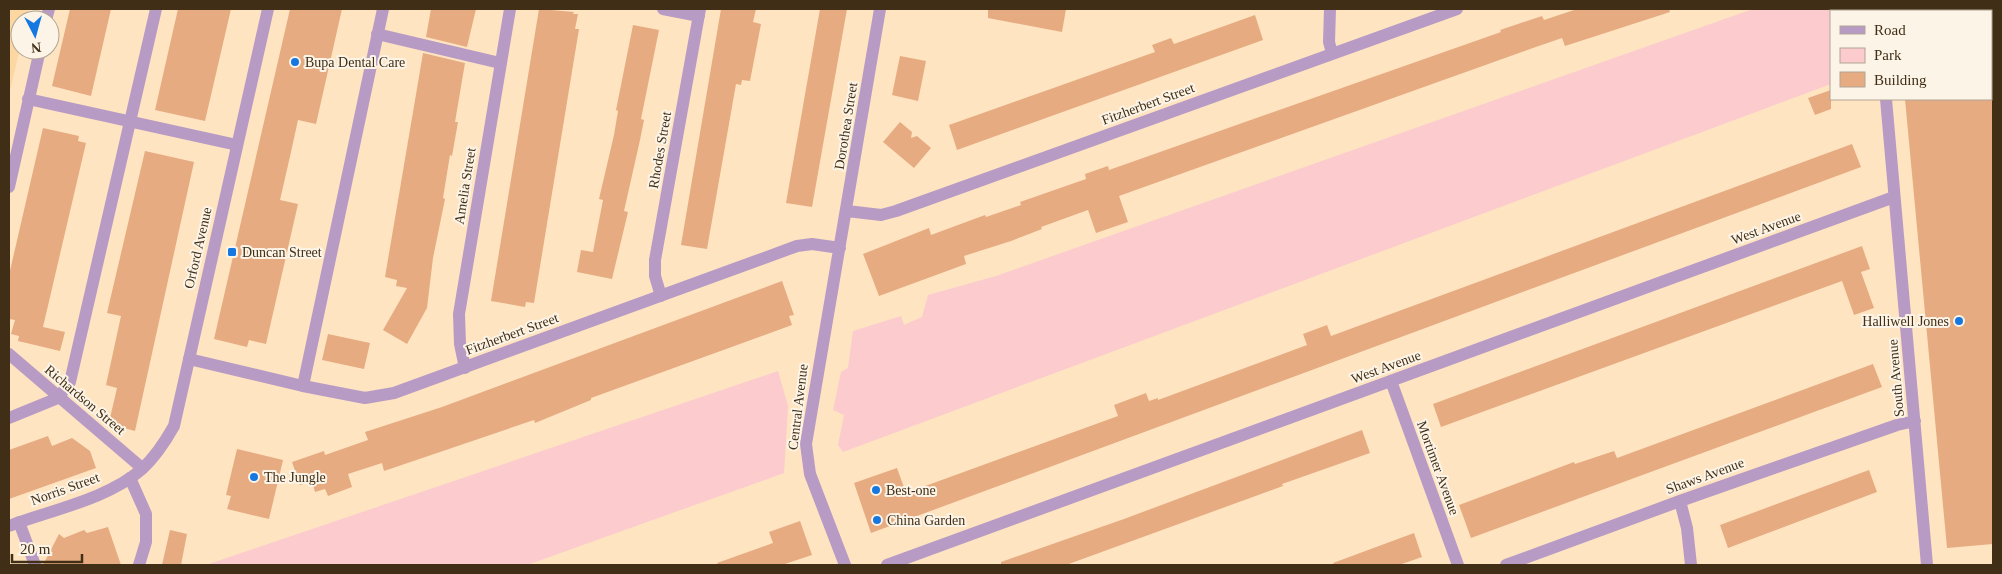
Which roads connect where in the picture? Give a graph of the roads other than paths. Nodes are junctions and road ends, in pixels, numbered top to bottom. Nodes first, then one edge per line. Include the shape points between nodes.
1 (156, 9) edge
2 (268, 9) edge
3 (383, 9) edge
4 (510, 9) edge
5 (663, 9) edge
6 (880, 9) edge
7 (1330, 9) edge
8 (1457, 9) edge
9 (700, 13) edge
10 (1434, 13) edge
11 (377, 34) junction
12 (1332, 53) junction
13 (38, 60) edge
14 (500, 63) junction
15 (28, 99) junction
16 (1886, 100) edge
17 (131, 122) junction
18 (237, 145) junction
19 (9, 188) edge
20 (1894, 196) junction
21 (847, 212) junction
22 (840, 248) junction
23 (661, 296) junction
24 (9, 354) edge
25 (188, 359) junction
26 (465, 368) junction
27 (1391, 381) junction
28 (303, 386) junction
29 (58, 398) junction
30 (9, 418) edge
31 (1914, 421) junction
32 (142, 468) junction
33 (130, 478) junction
34 (1680, 501) junction
35 (14, 524) edge
36 (35, 565) edge
37 (139, 565) edge
38 (845, 565) edge
39 (887, 565) edge
40 (1458, 565) edge
41 (1506, 565) edge
42 (1691, 565) edge
43 (1927, 565) edge

1 - 17 street
2 - 18 street, Orford Avenue
3 - 11 street
4 - 14 street, Amelia Street
5 - 9 street
6 - 21 street, Dorothea Street
7 - 12 street
8 - 10 street, Fitzherbert Street
9 - 23 street, Rhodes Street via 655,260 655,276
10 - 12 street, Fitzherbert Street
11 - 14 street
11 - 28 street
12 - 21 street, Fitzherbert Street via 896,211 881,215
13 - 15 street
14 - 26 street, Amelia Street via 459,314
15 - 17 street
15 - 19 street
16 - 20 street, South Avenue
17 - 18 street
17 - 29 street via 70,382
18 - 25 street, Orford Avenue
20 - 27 street, West Avenue
20 - 31 street, South Avenue
21 - 22 street, Dorothea Street
22 - 23 street, Fitzherbert Street via 812,244 797,246
22 - 38 street, Central Avenue via 806,444 810,474
23 - 26 street, Fitzherbert Street
24 - 29 street, Richardson Street
25 - 28 street, Fitzherbert Street
25 - 32 street, Orford Avenue via 174,426 163,445
26 - 28 street, Fitzherbert Street via 394,393 365,398
27 - 39 street, West Avenue
27 - 40 street, Mortimer Avenue
29 - 30 street
29 - 32 street, Richardson Street
31 - 34 street, Shaws Avenue
31 - 43 street, South Avenue
32 - 33 street, Orford Avenue
33 - 35 street, Norris Street via 98,494
33 - 37 street via 146,514 146,542
34 - 41 street, Shaws Avenue
34 - 42 street
35 - 36 street

